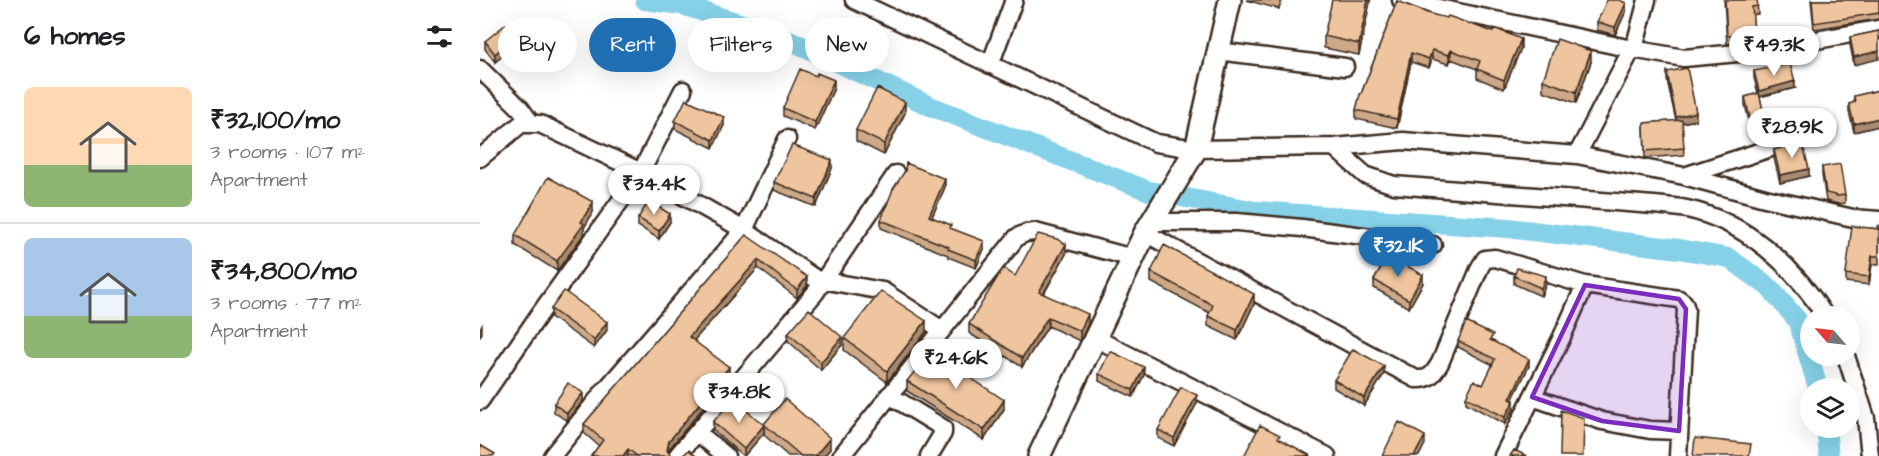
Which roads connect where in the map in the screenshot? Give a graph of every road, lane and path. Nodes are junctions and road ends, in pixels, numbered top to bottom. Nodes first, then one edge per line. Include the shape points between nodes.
1 (854, 0) edge
2 (1014, 0) edge
3 (1230, 0) edge
4 (1401, 0) edge
5 (1647, 0) edge
6 (1879, 29) edge
7 (1632, 50) junction
8 (1218, 51) junction
9 (990, 65) junction
10 (1345, 67) dead end
11 (480, 69) edge
12 (683, 90) dead end
13 (531, 123) junction
14 (1827, 130) dead end
15 (787, 139) dead end
16 (1334, 147) junction
17 (1196, 149) junction
18 (1577, 155) junction
19 (480, 158) edge
20 (641, 172) junction
21 (896, 174) dead end
22 (1684, 176) junction
23 (1879, 220) edge
24 (1151, 222) junction
25 (744, 230) junction
26 (1433, 244) dead end
27 (1133, 258) junction
28 (824, 282) junction
29 (1585, 285) junction
30 (1819, 306) edge
31 (942, 330) junction
32 (1095, 338) junction
33 (1849, 366) edge
34 (889, 395) junction
35 (1532, 397) junction
36 (480, 401) edge
37 (1679, 431) junction
38 (697, 432) junction
39 (1873, 452) edge
40 (552, 456) edge
41 (677, 456) edge
42 (726, 456) edge
43 (841, 456) edge
44 (929, 456) edge
45 (1039, 456) edge
46 (1327, 456) edge
47 (1503, 456) edge
48 (1678, 456) edge

1 - 9 street
2 - 9 street
3 - 8 street
4 - 7 street
5 - 7 street
6 - 7 street via 1749,52 1684,58
7 - 18 street
8 - 10 street
8 - 17 street
9 - 17 street via 1156,142
11 - 13 street
12 - 20 street
13 - 19 street via 521,124
13 - 20 street
14 - 22 street
15 - 25 street
16 - 17 street
16 - 18 street via 1403,141
16 - 30 street via 1365,176 1394,185 1654,205 1714,218 1781,260
17 - 24 street
18 - 22 street
20 - 25 street
20 - 36 street
21 - 28 street
22 - 23 street via 1853,218
24 - 26 street via 1237,222
24 - 27 street
24 - 29 street via 1416,379 1432,376 1440,363 1485,259 1495,258
25 - 28 street
25 - 40 street
27 - 31 street via 1035,232 1026,233 1017,237
27 - 32 street
28 - 31 street via 883,291
28 - 38 street
29 - 35 street
29 - 37 street via 1679,299 1684,303
31 - 34 street
32 - 45 street
32 - 46 street
33 - 39 street
34 - 43 street
34 - 44 street via 943,428
35 - 37 street via 1602,421
35 - 47 street
37 - 48 street
38 - 41 street
38 - 42 street

